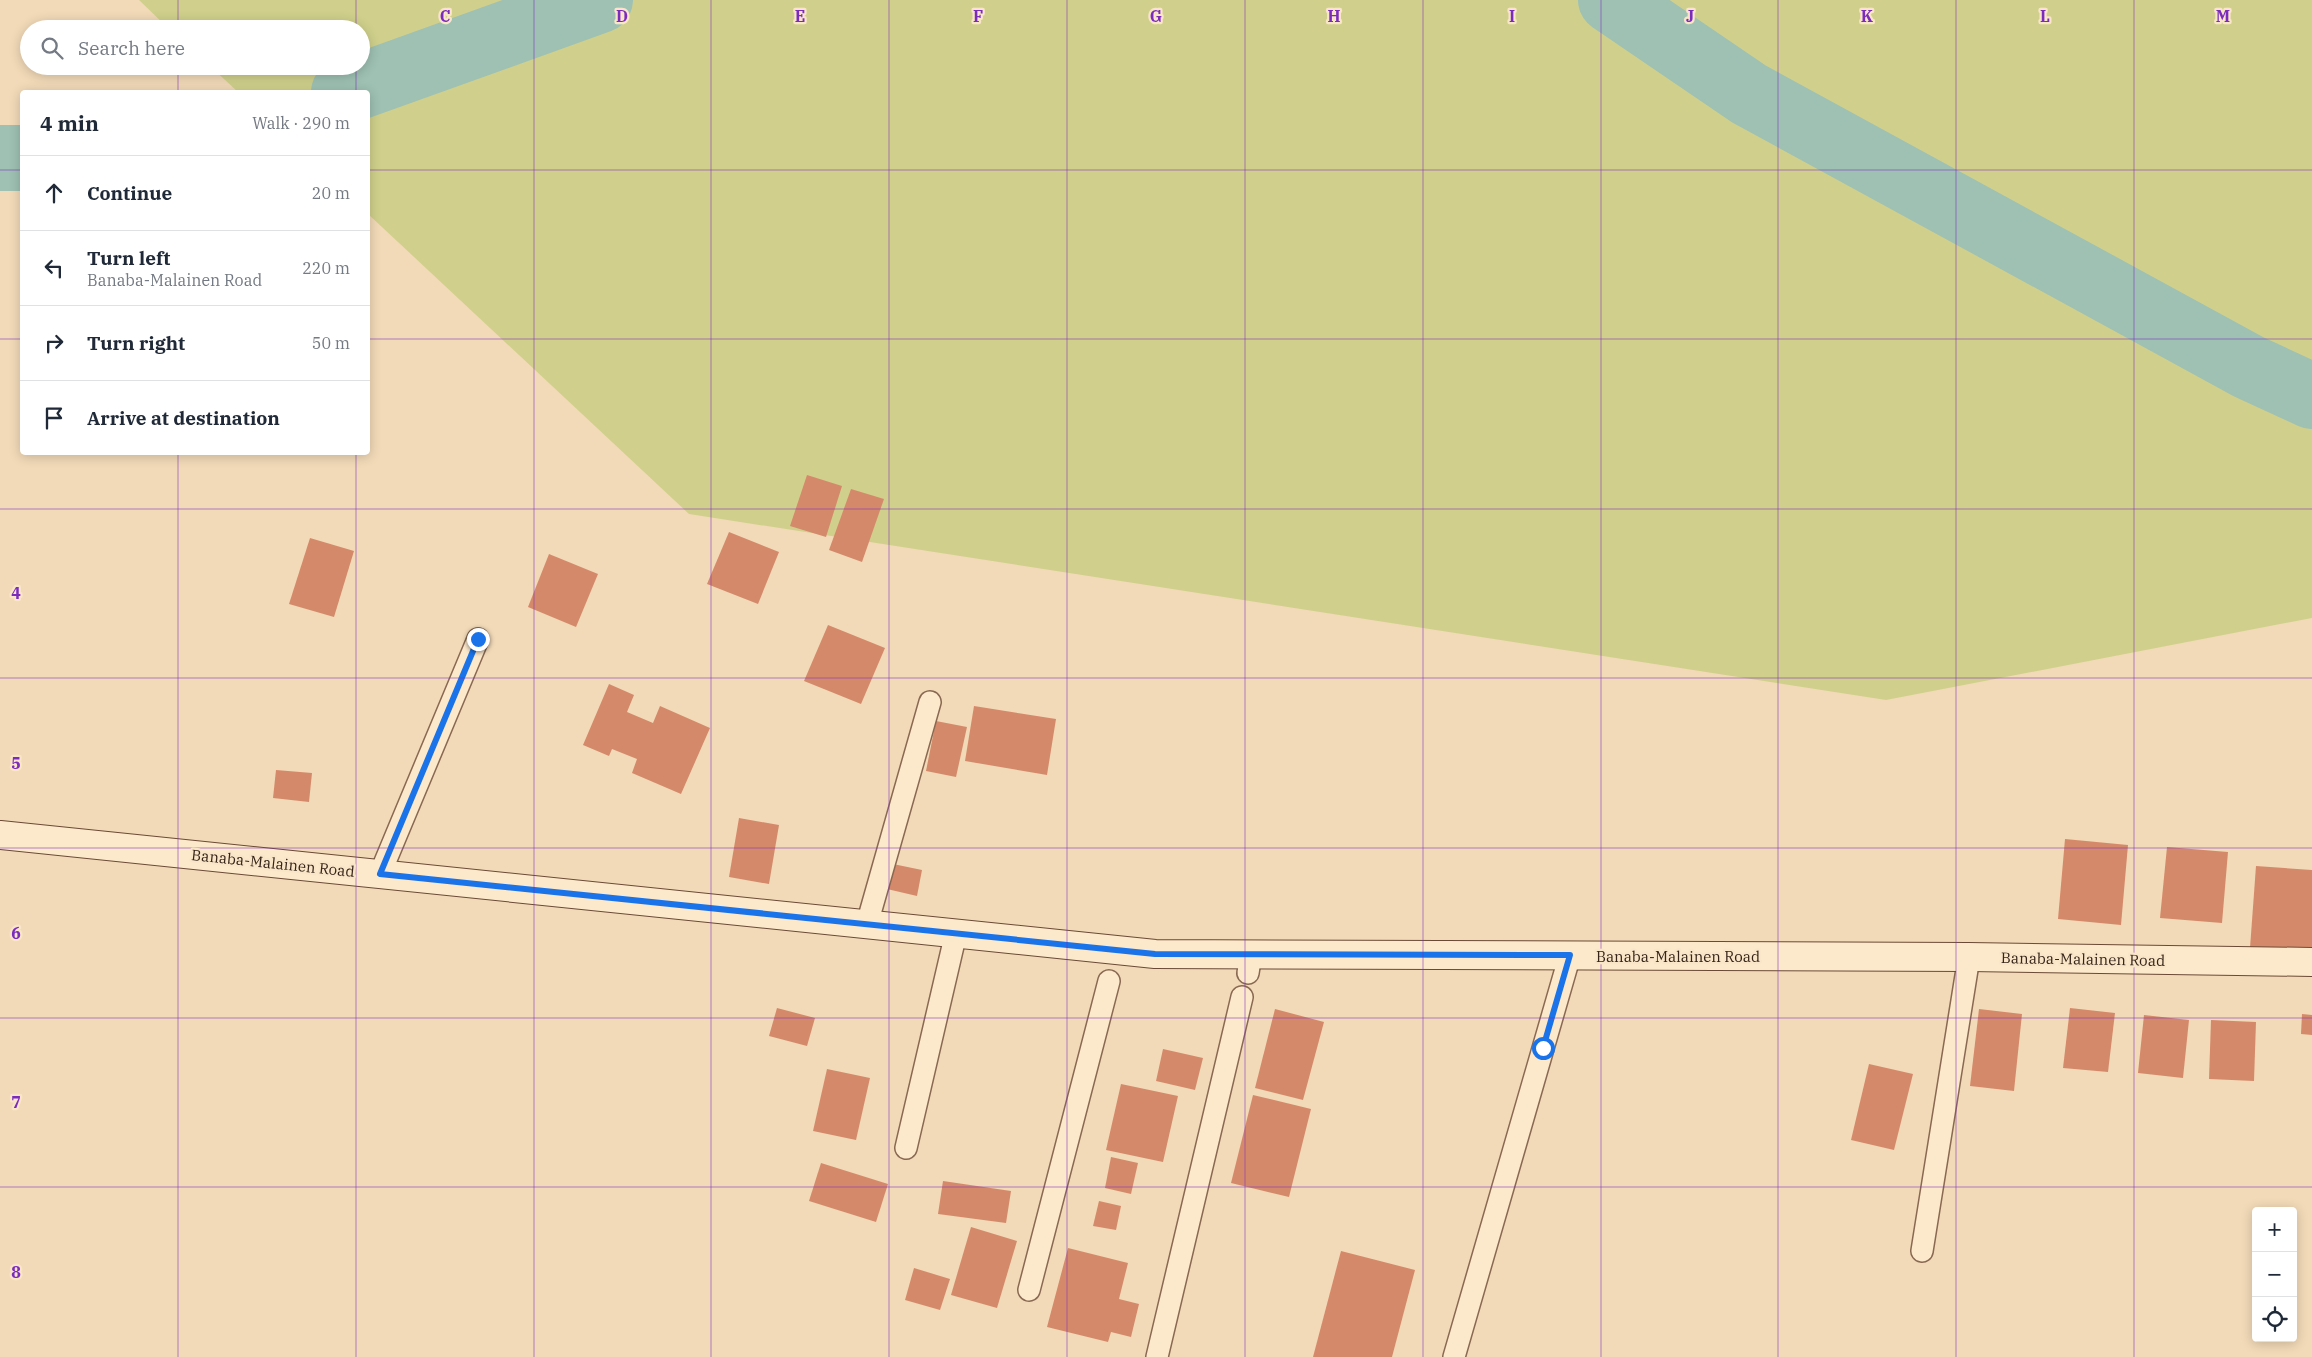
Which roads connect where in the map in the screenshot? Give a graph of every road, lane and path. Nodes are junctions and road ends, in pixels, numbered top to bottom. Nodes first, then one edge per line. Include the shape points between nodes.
1 (478, 639) dead end
2 (930, 702) dead end
3 (0, 834) edge
4 (380, 874) junction
5 (867, 924) junction
6 (956, 933) junction
7 (1570, 955) junction
8 (1969, 957) junction
9 (2312, 962) edge
10 (1113, 965) junction
11 (1242, 997) dead end
12 (906, 1148) dead end
13 (1922, 1251) dead end
14 (1029, 1290) dead end
15 (1157, 1357) edge
16 (1454, 1357) edge

1 - 4 lane
2 - 5 lane
3 - 4 street, Banaba-Malainen Road
4 - 5 street, Banaba-Malainen Road
5 - 6 street, Banaba-Malainen Road
6 - 10 street, Banaba-Malainen Road
6 - 12 lane
7 - 8 street, Banaba-Malainen Road
7 - 10 street, Banaba-Malainen Road via 1249,963 1155,954
7 - 16 lane
8 - 9 street, Banaba-Malainen Road
8 - 13 lane
10 - 14 lane
11 - 15 lane

